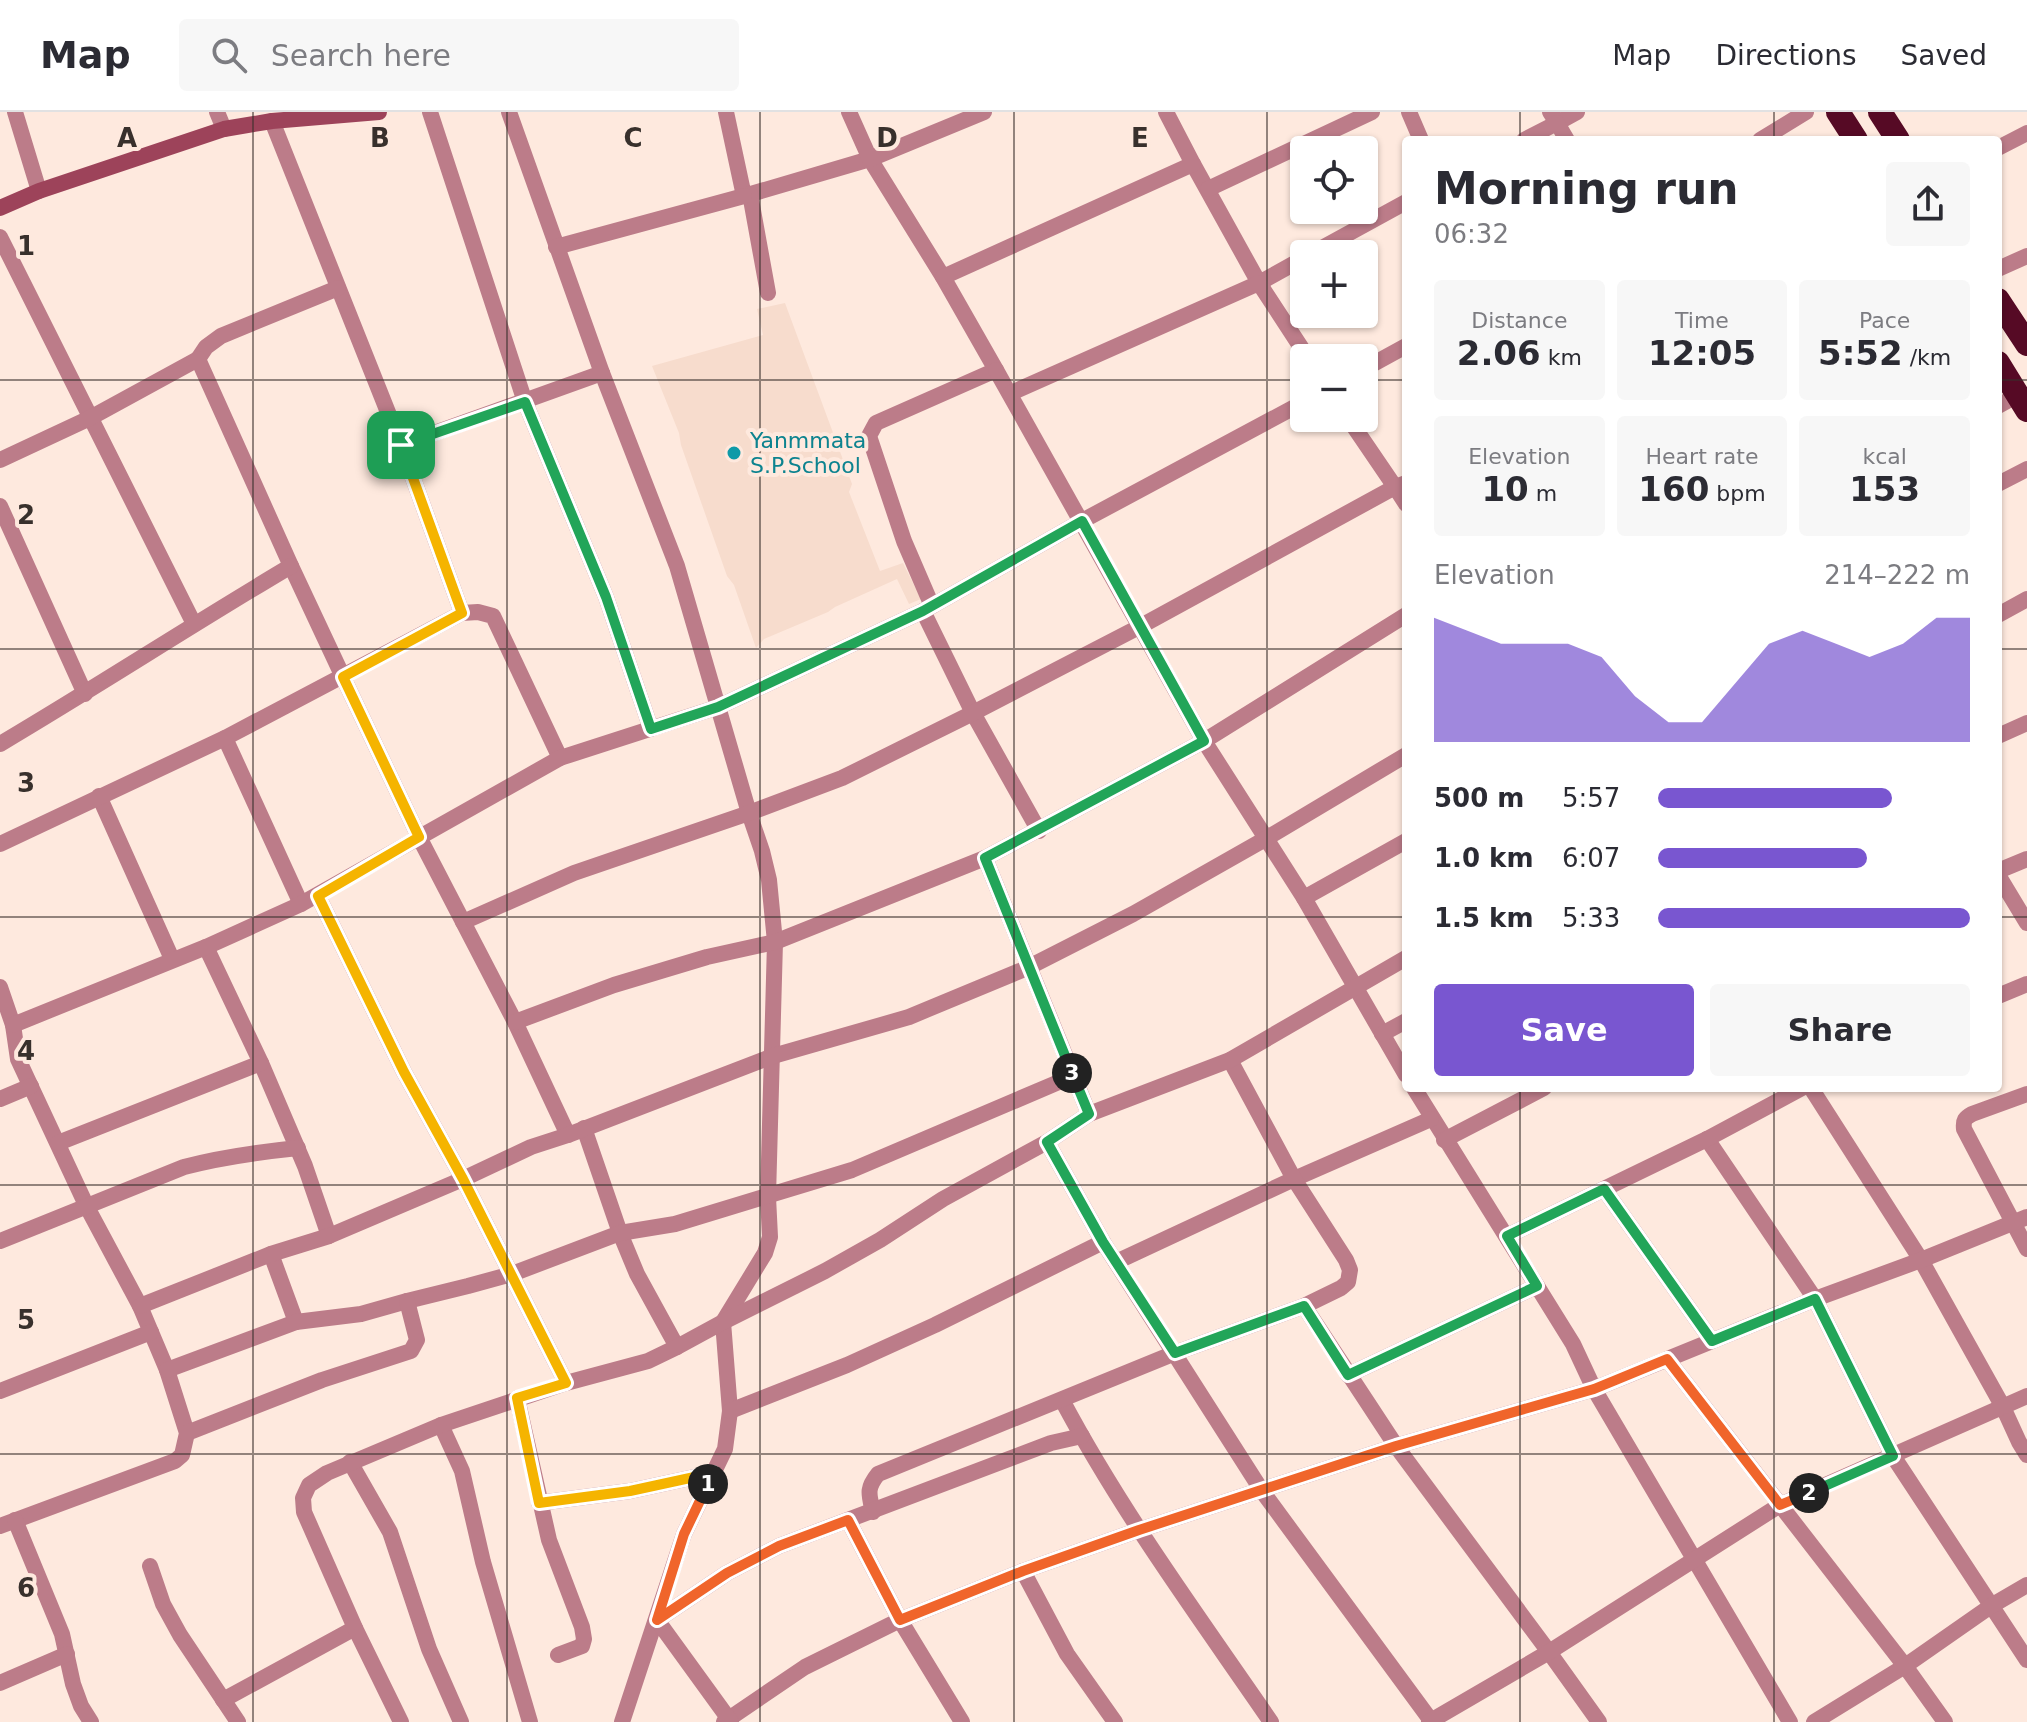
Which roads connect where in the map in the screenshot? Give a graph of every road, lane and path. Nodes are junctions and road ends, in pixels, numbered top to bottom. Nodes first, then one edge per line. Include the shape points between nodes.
1 (15, 112) edge
2 (217, 112) edge
3 (379, 112) edge
4 (430, 112) edge
5 (509, 112) edge
6 (726, 112) edge
7 (849, 112) edge
8 (984, 112) edge
9 (1166, 112) edge
10 (1372, 112) edge
11 (1409, 112) edge
12 (1577, 112) edge
13 (1806, 112) edge
14 (1838, 112) edge
15 (1880, 112) edge
16 (1554, 118) edge
17 (272, 121) junction
18 (224, 129) junction
19 (2027, 133) edge
20 (1419, 136) edge
21 (1529, 136) edge
22 (1565, 136) edge
23 (1767, 136) edge
24 (1853, 136) edge
25 (1895, 136) edge
26 (2002, 146) edge
27 (870, 159) junction
28 (1193, 164) junction
29 (1208, 189) junction
30 (39, 191) junction
31 (747, 195) junction
32 (1402, 204) edge
33 (0, 208) edge
34 (0, 237) edge
35 (1337, 240) edge
36 (556, 247) junction
37 (2027, 256) edge
38 (1290, 266) edge
39 (2002, 267) edge
40 (943, 277) junction
41 (1259, 283) junction
42 (338, 288) junction
43 (768, 293) dead end
44 (2002, 306) edge
45 (1299, 344) edge
46 (2027, 344) edge
47 (1402, 348) edge
48 (198, 359) junction
49 (1378, 361) edge
50 (996, 370) junction
51 (602, 373) junction
52 (2002, 373) edge
53 (1011, 393) junction
54 (525, 402) junction
55 (2014, 404) edge
56 (1290, 410) edge
57 (90, 418) junction
58 (1359, 432) edge
59 (401, 445) junction
60 (0, 460) edge
61 (2027, 469) edge
62 (2002, 482) edge
63 (1400, 485) edge
64 (0, 506) edge
65 (1082, 521) junction
66 (291, 566) junction
67 (2027, 599) edge
68 (927, 608) junction
69 (462, 613) junction
70 (2002, 613) edge
71 (1402, 617) edge
72 (194, 624) junction
73 (1141, 626) junction
74 (343, 677) junction
75 (85, 694) junction
76 (718, 707) junction
77 (973, 713) junction
78 (2027, 723) edge
79 (651, 729) junction
80 (2002, 734) edge
81 (225, 738) junction
82 (1204, 741) junction
83 (0, 744) edge
84 (1402, 757) edge
85 (560, 758) junction
86 (99, 796) junction
87 (749, 813) junction
88 (1039, 831) junction
89 (419, 837) junction
90 (1267, 838) junction
91 (1402, 843) edge
92 (0, 844) edge
93 (985, 858) junction
94 (2027, 859) edge
95 (2002, 871) edge
96 (2002, 880) edge
97 (318, 896) junction
98 (1304, 898) junction
99 (301, 904) junction
100 (463, 922) junction
101 (2027, 923) edge
102 (775, 942) junction
103 (206, 947) junction
104 (172, 959) junction
105 (1402, 960) edge
106 (1030, 967) junction
107 (2027, 984) edge
108 (0, 987) edge
109 (1355, 987) junction
110 (2002, 994) edge
111 (515, 1022) junction
112 (1402, 1023) edge
113 (13, 1025) junction
114 (1382, 1034) junction
115 (773, 1056) junction
116 (1230, 1060) junction
117 (261, 1063) junction
118 (1402, 1068) edge
119 (1073, 1076) junction
120 (31, 1086) junction
121 (1416, 1092) edge
122 (1536, 1092) edge
123 (1795, 1092) edge
124 (1814, 1092) edge
125 (2027, 1094) edge
126 (0, 1099) edge
127 (1089, 1114) junction
128 (1431, 1119) junction
129 (576, 1132) junction
130 (1707, 1139) junction
131 (1444, 1140) junction
132 (1047, 1142) junction
133 (58, 1143) junction
134 (298, 1148) junction
135 (463, 1179) junction
136 (1294, 1179) junction
137 (1604, 1189) junction
138 (768, 1197) junction
139 (87, 1207) junction
140 (2020, 1220) edge
141 (620, 1233) junction
142 (329, 1236) junction
143 (1507, 1236) junction
144 (0, 1241) edge
145 (1103, 1242) junction
146 (2027, 1249) edge
147 (271, 1254) junction
148 (1921, 1260) junction
149 (1116, 1262) junction
150 (512, 1274) junction
151 (1537, 1286) junction
152 (1815, 1299) junction
153 (407, 1301) junction
154 (140, 1306) junction
155 (1304, 1306) junction
156 (296, 1322) junction
157 (723, 1322) junction
158 (151, 1332) junction
159 (1712, 1341) junction
160 (677, 1347) junction
161 (1175, 1353) junction
162 (1667, 1359) junction
163 (167, 1370) junction
164 (1348, 1375) junction
165 (566, 1383) junction
166 (1594, 1389) junction
167 (0, 1391) edge
168 (2027, 1396) edge
169 (517, 1398) junction
170 (1062, 1400) junction
171 (2003, 1407) junction
172 (730, 1411) junction
173 (441, 1425) junction
174 (187, 1433) junction
175 (1082, 1436) junction
176 (1396, 1446) junction
177 (2027, 1455) edge
178 (1893, 1456) junction
179 (350, 1462) junction
180 (713, 1473) junction
181 (1262, 1491) junction
182 (539, 1503) junction
183 (1780, 1505) junction
184 (873, 1512) junction
185 (848, 1520) junction
186 (8, 1523) edge
187 (1139, 1530) junction
188 (1695, 1560) junction
189 (150, 1566) dead end
190 (1023, 1571) junction
191 (2027, 1585) edge
192 (1991, 1606) junction
193 (657, 1620) junction
194 (900, 1620) junction
195 (355, 1628) junction
196 (1549, 1652) junction
197 (67, 1654) junction
198 (558, 1655) dead end
199 (2027, 1660) edge
200 (1905, 1666) junction
201 (0, 1683) edge
202 (223, 1700) junction
203 (397, 1720) edge
204 (728, 1721) edge
205 (91, 1722) edge
206 (238, 1722) edge
207 (461, 1722) edge
208 (530, 1722) edge
209 (622, 1722) edge
210 (962, 1722) edge
211 (1115, 1722) edge
212 (1271, 1722) edge
213 (1430, 1722) edge
214 (1599, 1722) edge
215 (1790, 1722) edge
216 (1814, 1722) edge
217 (1945, 1722) edge

1 - 30 street
2 - 18 street
3 - 17 street
4 - 54 street
5 - 36 street
6 - 31 street
7 - 27 street
8 - 27 street
9 - 28 street
10 - 29 street
11 - 20 street
12 - 16 street
13 - 23 street
14 - 24 highway
15 - 25 highway
16 - 21 street
16 - 22 street
17 - 18 street
17 - 42 street
18 - 30 street
19 - 26 street
27 - 31 street
27 - 40 street
28 - 29 street
28 - 40 street
29 - 41 street
30 - 33 street
31 - 36 street
31 - 43 street
32 - 35 street
34 - 57 street
36 - 51 street
37 - 39 street
38 - 41 street
40 - 50 street
41 - 45 street
41 - 53 street
42 - 48 street via 221,336
42 - 59 street
44 - 46 highway
47 - 49 street
48 - 57 street
48 - 66 street
50 - 53 street
50 - 68 street via 876,423 869,436
51 - 54 street
51 - 76 street via 677,566
52 - 55 highway
53 - 65 street
54 - 59 street
54 - 79 street via 606,597
56 - 65 street
57 - 60 street
57 - 72 street
58 - 63 street
59 - 69 street
61 - 62 street
63 - 73 street
64 - 75 street
65 - 68 street
65 - 73 street
66 - 72 street
66 - 74 street
67 - 70 street
68 - 76 street
68 - 77 street
69 - 74 street
69 - 85 street via 493,616
71 - 82 street
72 - 75 street
73 - 77 street
73 - 82 street
74 - 81 street
74 - 89 street
75 - 83 street
76 - 79 street
76 - 87 street
77 - 87 street via 842,778
77 - 88 street
78 - 80 street
79 - 85 street
81 - 86 street
81 - 99 street
82 - 88 street
82 - 90 street
84 - 90 street
85 - 89 street
86 - 92 street
86 - 104 street
87 - 100 street via 584,869
87 - 102 street via 769,880
88 - 93 street
89 - 97 street
89 - 100 street
90 - 98 street
90 - 106 street
91 - 98 street
93 - 102 street
93 - 106 street
94 - 95 street
96 - 101 street
97 - 99 street
97 - 135 street
98 - 109 street
99 - 103 street
100 - 111 street
102 - 111 street via 614,985
102 - 115 street
103 - 104 street
103 - 117 street
104 - 113 street
105 - 109 street
106 - 115 street via 909,1017
106 - 119 street
107 - 110 street
108 - 113 street
109 - 114 street
109 - 116 street
111 - 129 street
112 - 114 street
113 - 120 street via 18,1059
114 - 118 street
115 - 129 street
115 - 138 street
116 - 127 street
116 - 136 street
117 - 133 street
117 - 134 street
119 - 127 street
119 - 138 street via 852,1170
120 - 126 street
120 - 133 street
121 - 128 street
122 - 131 street
123 - 130 street
124 - 148 street
125 - 140 street via 1972,1114 1963,1123
127 - 132 street
128 - 131 street
128 - 136 street
129 - 135 street
129 - 141 street
130 - 137 street
130 - 152 street
131 - 143 street
132 - 145 street
132 - 157 street via 825,1271
133 - 139 street
134 - 139 street via 184,1167
134 - 142 street
135 - 142 street
135 - 150 street
136 - 149 street
136 - 155 street via 1350,1270 1341,1288
137 - 143 street
137 - 159 street
138 - 141 street via 675,1224
138 - 157 street via 770,1237 765,1253
139 - 144 street
139 - 154 street
140 - 146 street
140 - 148 street
141 - 150 street
141 - 160 street
142 - 147 street
143 - 151 street
145 - 149 street
145 - 172 street via 847,1365
147 - 154 street
147 - 156 street
148 - 152 street
148 - 171 street
149 - 161 street
150 - 153 street
150 - 165 street
151 - 164 street
151 - 166 street
152 - 159 street
152 - 178 street
153 - 156 street via 353,1316
153 - 174 street via 417,1340 411,1351
154 - 158 street
155 - 161 street
155 - 164 street
156 - 163 street
157 - 160 street
157 - 172 street
158 - 163 street
158 - 167 street
159 - 162 street
160 - 165 street via 648,1361
161 - 170 street
161 - 181 street
162 - 166 street
162 - 183 street
163 - 174 street
164 - 176 street
165 - 169 street
166 - 176 street
166 - 188 street
168 - 171 street
169 - 173 street
169 - 182 street
170 - 175 street
170 - 184 street via 878,1474 870,1484
171 - 177 street
171 - 178 street
172 - 180 street via 725,1449
173 - 179 street
173 - 208 street via 462,1471
174 - 186 street via 182,1455 175,1461
175 - 184 street via 1051,1443
175 - 187 street
176 - 181 street
176 - 196 street
178 - 183 street
178 - 192 street
179 - 195 street via 309,1485 303,1498 304,1512
179 - 207 street via 396,1546 429,1649
180 - 182 street
180 - 193 street via 684,1534
181 - 187 street
181 - 213 street
182 - 198 street via 584,1639 582,1646
183 - 188 street
183 - 200 street
184 - 185 street
185 - 193 street via 727,1573
185 - 194 street
186 - 197 street
187 - 190 street
187 - 212 street
188 - 196 street
188 - 215 street
189 - 202 street via 163,1604
190 - 194 street
190 - 211 street via 1067,1654
191 - 192 street
192 - 199 street
192 - 200 street
193 - 204 street
193 - 209 street
194 - 204 street via 805,1667
194 - 210 street
195 - 202 street
195 - 203 street
196 - 213 street
196 - 214 street
197 - 201 street
197 - 205 street via 73,1684
200 - 216 street
200 - 217 street
202 - 206 street

